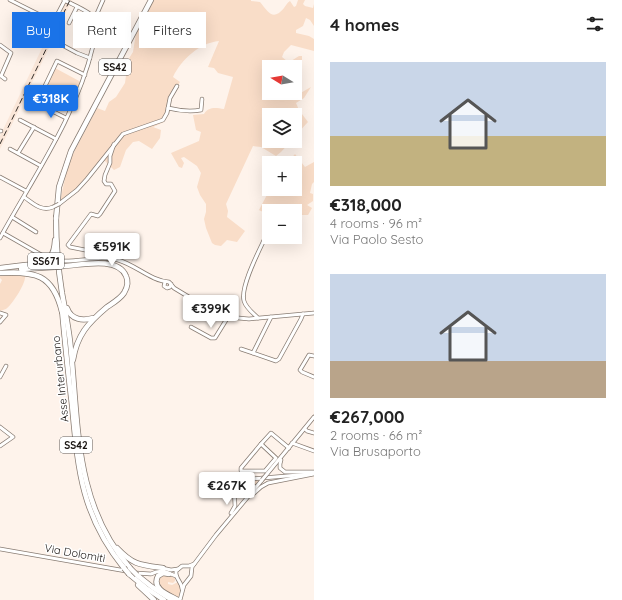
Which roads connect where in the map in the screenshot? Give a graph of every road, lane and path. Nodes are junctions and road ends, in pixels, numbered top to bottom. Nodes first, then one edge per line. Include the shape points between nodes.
1 (10, 0) edge
2 (64, 0) edge
3 (103, 0) edge
4 (151, 0) edge
5 (77, 6) junction
6 (34, 12) edge
7 (59, 12) edge
8 (88, 12) edge
9 (98, 12) edge
10 (69, 23) dead end
11 (0, 45) edge
12 (65, 47) edge
13 (92, 48) edge
14 (90, 58) junction
15 (85, 75) junction
16 (5, 79) dead end
17 (45, 86) dead end
18 (177, 86) dead end
19 (202, 99) dead end
20 (42, 106) dead end
21 (168, 108) junction
22 (66, 118) junction
23 (20, 120) dead end
24 (34, 127) junction
25 (56, 139) junction
26 (114, 144) junction
27 (10, 149) dead end
28 (18, 153) junction
29 (41, 166) junction
30 (0, 177) edge
31 (26, 191) junction
32 (24, 196) junction
33 (12, 217) junction
34 (56, 217) junction
35 (36, 232) dead end
36 (2, 233) junction
37 (0, 238) edge
38 (262, 244) edge
39 (113, 259) junction
40 (63, 264) junction
41 (0, 270) edge
42 (60, 275) junction
43 (164, 284) junction
44 (171, 284) junction
45 (169, 288) junction
46 (174, 288) junction
47 (62, 292) junction
48 (62, 312) junction
49 (0, 313) edge
50 (314, 313) edge
51 (302, 314) junction
52 (228, 317) junction
53 (271, 317) junction
54 (93, 318) junction
55 (258, 318) junction
56 (0, 322) edge
57 (191, 327) dead end
58 (241, 349) dead end
59 (253, 353) junction
60 (313, 355) edge
61 (6, 366) dead end
62 (0, 377) edge
63 (314, 377) edge
64 (76, 403) junction
65 (314, 418) edge
66 (0, 427) edge
67 (305, 429) junction
68 (314, 433) edge
69 (261, 444) junction
70 (292, 444) junction
71 (0, 446) edge
72 (288, 449) junction
73 (314, 451) edge
74 (314, 473) edge
75 (261, 481) junction
76 (234, 486) junction
77 (236, 510) junction
78 (222, 527) junction
79 (103, 529) junction
80 (0, 549) edge
81 (195, 563) junction
82 (187, 567) junction
83 (163, 568) junction
84 (178, 569) junction
85 (129, 572) junction
86 (191, 572) junction
87 (147, 574) junction
88 (169, 574) junction
89 (176, 576) junction
90 (180, 581) junction
91 (186, 582) junction
92 (154, 600) edge
93 (164, 600) edge
94 (177, 600) edge

1 - 6 street
2 - 5 street
2 - 7 street
3 - 9 street
4 - 34 highway, SS42 via 71,151 59,187
5 - 8 street
5 - 10 street
11 - 16 street via 11,53 1,76
12 - 14 street
13 - 14 street
14 - 15 street
15 - 17 street via 57,61
15 - 22 street
18 - 21 street
19 - 21 street via 200,110 192,112
20 - 22 street
21 - 26 street via 164,120 123,134
22 - 25 street
23 - 24 street
24 - 25 street
24 - 28 street
25 - 29 street
26 - 32 street, bridge via 87,179 60,204 45,209
26 - 39 street via 104,181 111,184 115,191 100,214 91,214 68,246 110,255
27 - 28 street
28 - 29 street
29 - 31 street
30 - 31 street
31 - 32 street
32 - 33 street
33 - 35 street
33 - 36 street
34 - 41 highway, SS671 via 54,248 48,260
34 - 42 highway, SS42
36 - 37 street
36 - 40 street, bridge
38 - 55 street via 249,272 243,297 245,304
39 - 40 street via 72,261
39 - 43 street
40 - 41 highway, SS671, bridge via 55,267
40 - 54 highway, SS671 via 110,263 118,266 125,274 128,282 120,298
41 - 48 highway via 32,273 43,278 57,294
42 - 47 highway, SS42
42 - 54 highway via 63,278 69,313 80,320
43 - 44 street
43 - 45 street
44 - 45 street
44 - 46 street
45 - 46 street
46 - 52 street via 212,311
47 - 48 highway, Asse Interurbano
47 - 64 highway, SS42
48 - 85 highway, Asse Interurbano / SS42, bridge via 82,486 100,534 123,568
49 - 56 street via 6,315
50 - 51 street
51 - 53 street
51 - 59 street via 279,359 274,361
52 - 55 street
52 - 57 street via 215,338
53 - 55 street
53 - 59 street
54 - 64 highway, SS671 via 81,334 73,360
58 - 59 street
60 - 63 street via 309,356 300,372
61 - 62 street
64 - 79 highway, Asse Interurbano / SS42 via 83,470 90,500
65 - 67 street
66 - 71 street via 13,437
67 - 68 street
67 - 70 street
69 - 69 street via 241,468 241,471 265,471 276,458
69 - 72 street via 271,433
70 - 72 street
70 - 73 street
72 - 74 street via 280,464 283,471
72 - 75 street, bridge
74 - 76 street via 240,480
74 - 77 street via 268,483
75 - 76 street via 245,495 237,492
75 - 77 street
76 - 78 street via 235,506
77 - 78 street
78 - 81 street
79 - 83 highway via 125,557 138,564
79 - 85 highway, Asse Interurbano / SS42
80 - 87 street, Via Dolomiti
81 - 82 street
81 - 86 street
82 - 84 street via 182,566
82 - 86 street
83 - 84 street
83 - 87 street
84 - 89 street
85 - 92 highway
85 - 93 highway, Asse Interurbano / SS42
85 - 94 highway, Asse Interurbano / SS42, bridge via 137,575 152,588
86 - 91 street
87 - 88 street via 160,570
88 - 89 street
88 - 94 highway via 163,573 158,576 156,583 158,588
89 - 90 street
90 - 91 street
90 - 94 street via 182,588
91 - 94 street

